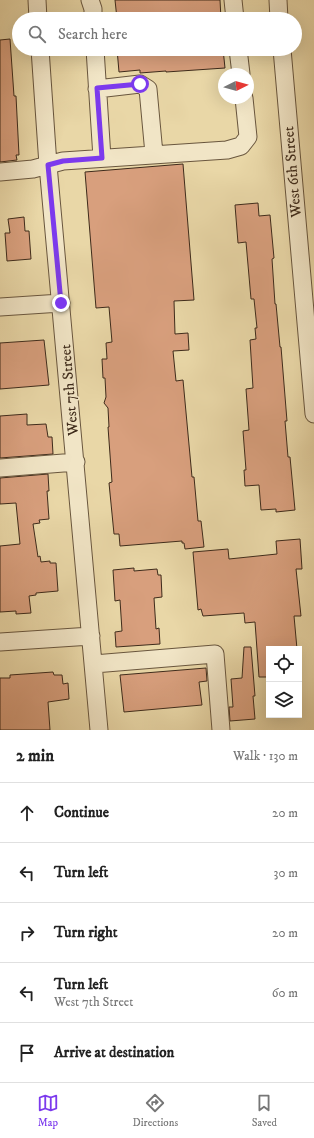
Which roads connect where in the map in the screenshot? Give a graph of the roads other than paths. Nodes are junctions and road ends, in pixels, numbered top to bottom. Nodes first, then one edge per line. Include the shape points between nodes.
1 (37, 0) edge
2 (90, 0) edge
3 (233, 0) edge
4 (278, 0) edge
5 (38, 12) edge
6 (93, 12) edge
7 (234, 12) edge
8 (279, 12) edge
9 (40, 56) edge
10 (95, 56) edge
11 (239, 56) edge
12 (283, 56) edge
13 (240, 68) edge
14 (97, 88) junction
15 (245, 104) edge
16 (154, 154) junction
17 (102, 158) junction
18 (48, 165) junction
19 (0, 172) edge
20 (61, 303) junction
21 (0, 307) edge
22 (314, 414) edge
23 (76, 462) junction
24 (0, 468) edge
25 (91, 636) junction
26 (0, 642) edge
27 (94, 664) junction
28 (99, 730) edge
29 (221, 730) edge

1 - 5 street
2 - 6 street
3 - 7 street
4 - 8 street
9 - 18 street, West 7th Street
10 - 14 street
11 - 13 street
12 - 22 street, West 6th Street
14 - 16 street via 140,84 148,89
14 - 17 street
15 - 16 street via 248,138 241,146 226,150
16 - 17 street
17 - 18 street via 63,161
18 - 19 street
18 - 20 street, West 7th Street
20 - 21 street
20 - 23 street, West 7th Street
23 - 24 street
23 - 25 street, West 7th Street
25 - 26 street
25 - 27 street, West 7th Street
27 - 28 street, West 7th Street
27 - 29 street via 215,654

